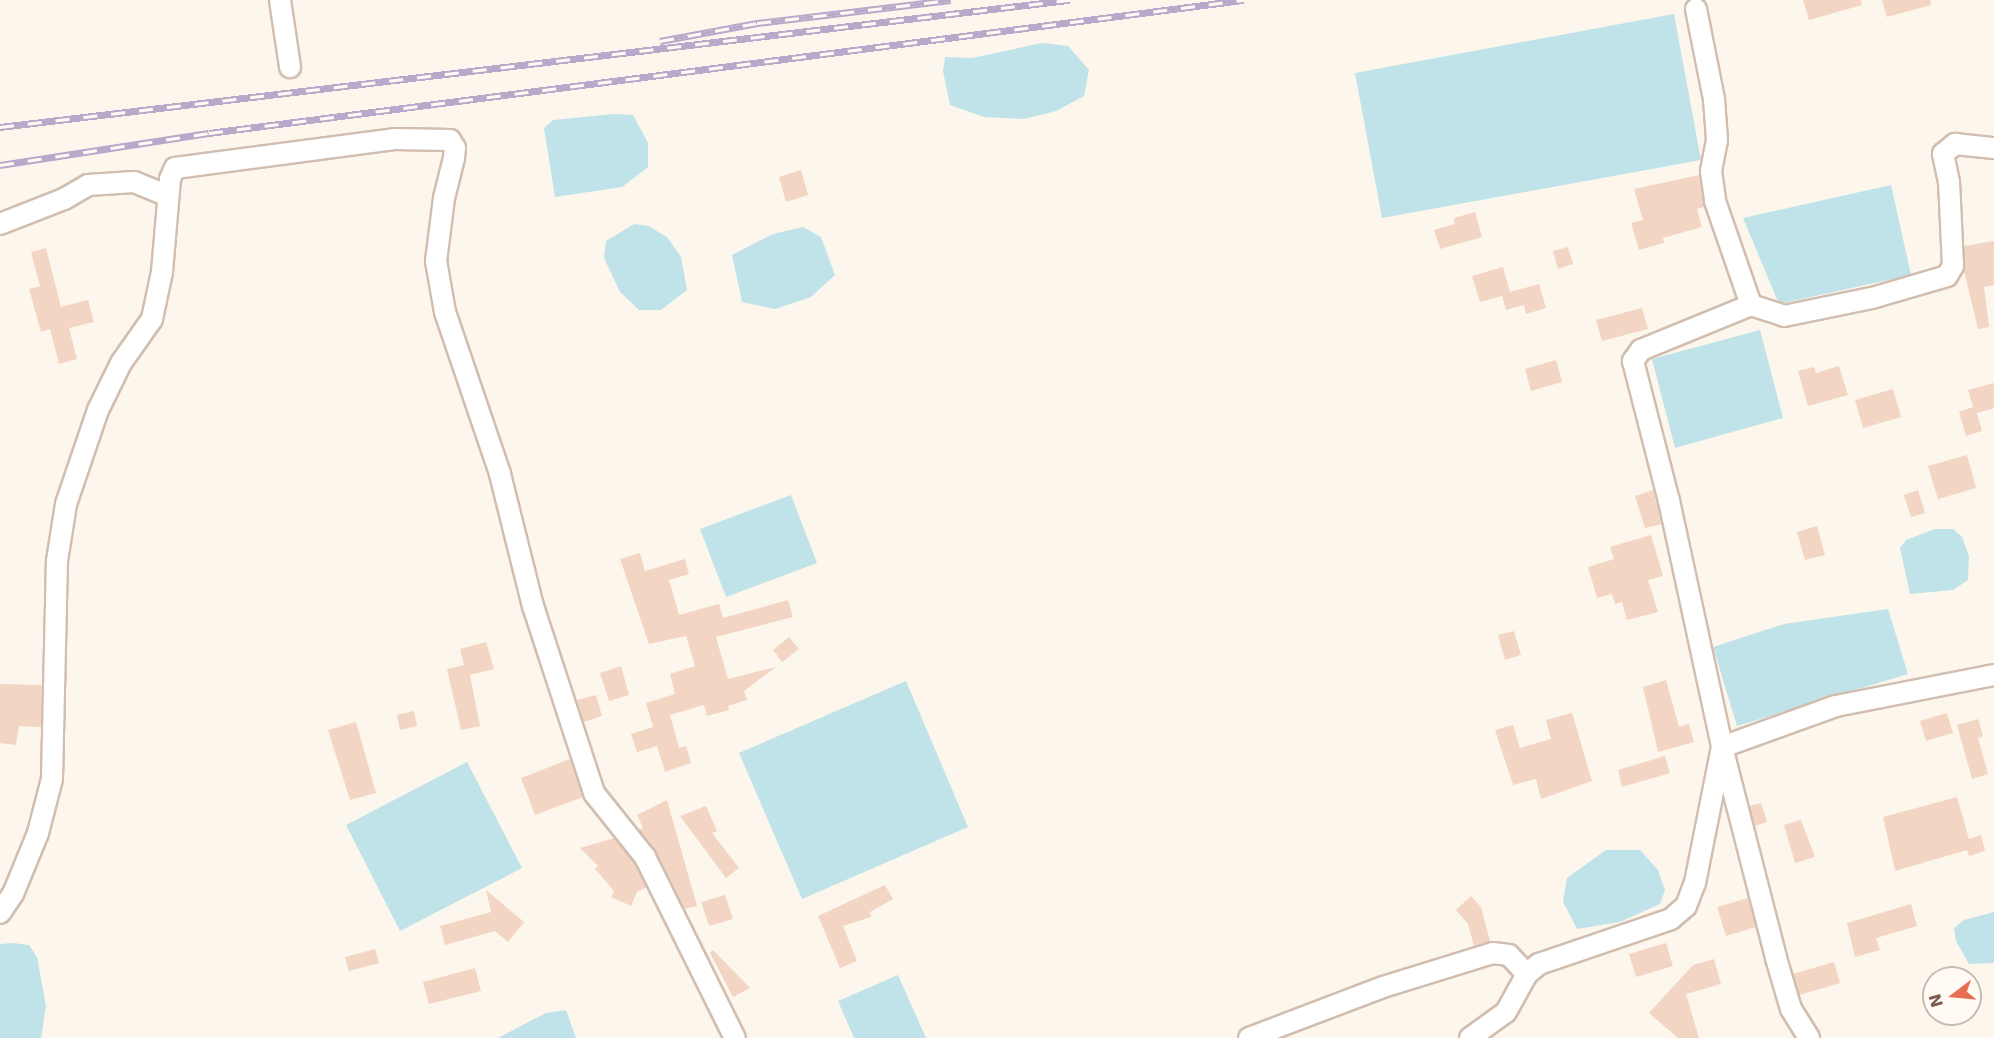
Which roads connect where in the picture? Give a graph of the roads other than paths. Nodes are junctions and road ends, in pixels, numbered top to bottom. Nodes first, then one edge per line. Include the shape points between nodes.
1 (280, 0) edge
2 (1696, 9) dead end
3 (290, 67) dead end
4 (1994, 148) edge
5 (168, 196) junction
6 (0, 224) edge
7 (1751, 305) junction
8 (1994, 675) edge
9 (1722, 747) junction
10 (0, 913) edge
11 (1527, 974) junction
12 (735, 1038) edge
13 (1248, 1038) edge
14 (1470, 1038) edge
15 (1809, 1038) edge

1 - 3 street
2 - 7 street via 1714,99 1717,140 1711,171 1715,201
4 - 7 street via 1955,144 1943,154 1949,182 1953,266 1947,276 1872,298 1784,316
5 - 6 street via 134,182 88,185 64,199
5 - 10 street via 162,272 152,319 121,363 98,410 66,504 57,561 52,779 38,833 13,894
5 - 12 street via 175,168 394,139 450,140 455,148 454,158 436,261 445,312 500,474 533,606 594,793 645,857
7 - 9 street via 1641,350 1633,361 1669,501
8 - 9 street via 1836,706
9 - 11 street via 1695,883 1686,906 1671,919 1570,951 1539,964
9 - 15 street via 1791,1009
11 - 13 street via 1509,955 1493,953 1383,987
11 - 14 street via 1506,1012

